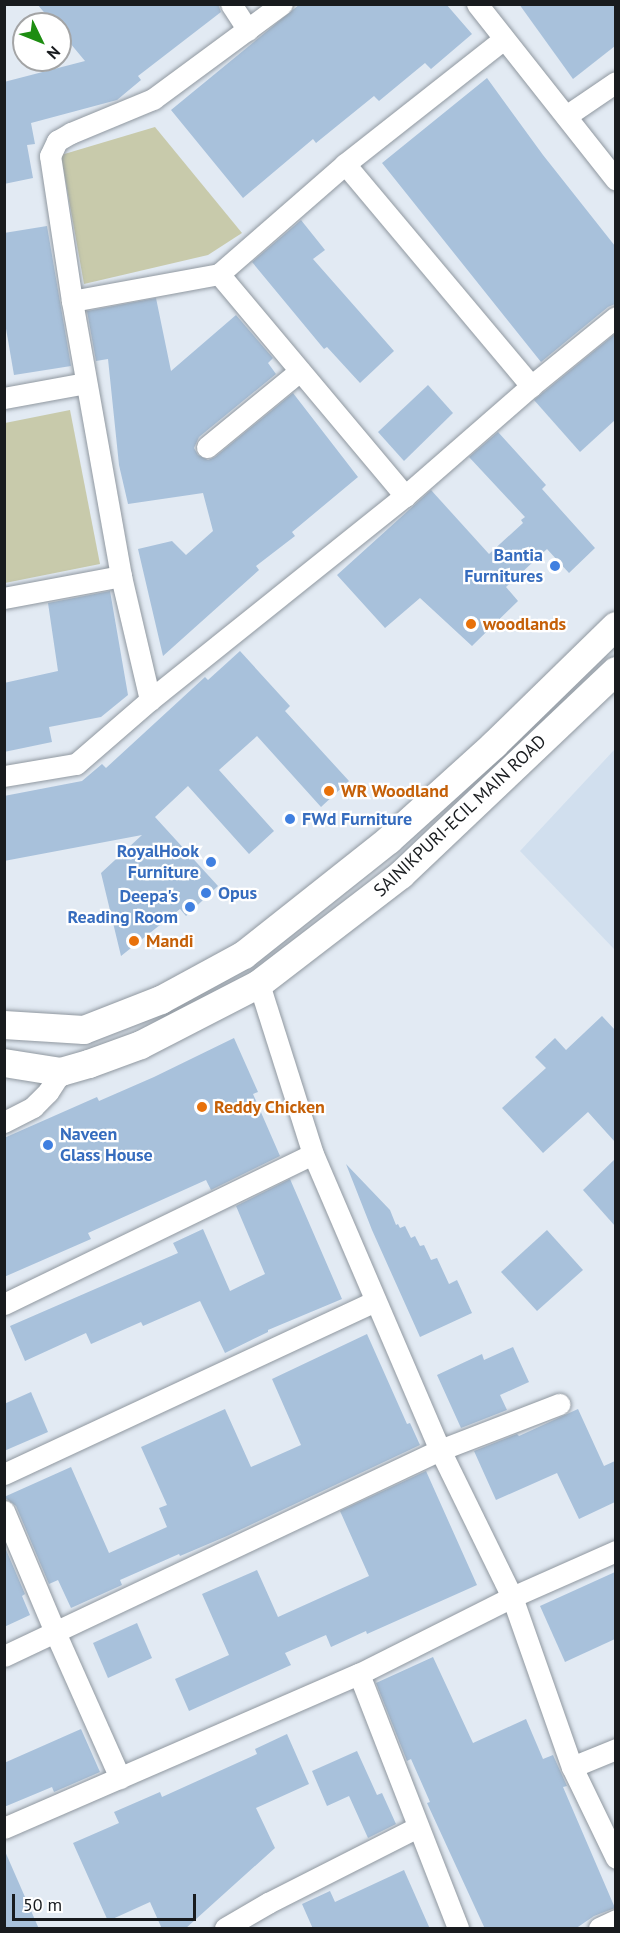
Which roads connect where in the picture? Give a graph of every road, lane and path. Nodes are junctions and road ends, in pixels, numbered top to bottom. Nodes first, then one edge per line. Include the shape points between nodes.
1 (231, 4) edge
2 (282, 4) edge
3 (477, 4) edge
4 (248, 30) junction
5 (504, 39) junction
6 (615, 82) edge
7 (566, 116) junction
8 (345, 164) junction
9 (615, 180) edge
10 (219, 274) junction
11 (72, 301) junction
12 (615, 317) edge
13 (300, 371) junction
14 (86, 383) junction
15 (531, 386) junction
16 (4, 398) edge
17 (207, 447) dead end
18 (405, 496) junction
19 (121, 576) junction
20 (4, 598) edge
21 (615, 626) edge
22 (615, 671) edge
23 (150, 700) junction
24 (4, 776) edge
25 (259, 984) junction
26 (4, 1025) edge
27 (4, 1063) edge
28 (61, 1072) junction
29 (4, 1122) edge
30 (313, 1154) junction
31 (375, 1301) junction
32 (4, 1304) edge
33 (559, 1404) dead end
34 (440, 1450) junction
35 (4, 1474) edge
36 (4, 1511) edge
37 (615, 1551) edge
38 (512, 1597) junction
39 (55, 1632) junction
40 (4, 1656) edge
41 (359, 1674) junction
42 (615, 1749) edge
43 (572, 1767) junction
44 (120, 1778) junction
45 (418, 1827) junction
46 (4, 1828) edge
47 (615, 1858) edge
48 (615, 1920) edge
49 (225, 1929) edge
50 (458, 1929) edge
51 (599, 1929) edge

1 - 4 street
2 - 4 street
3 - 5 street
4 - 11 street via 153,99 57,141 50,156
5 - 7 street
5 - 8 street
6 - 7 street
7 - 9 street
8 - 10 street
8 - 15 street
10 - 11 street
10 - 13 street
11 - 14 street
12 - 15 street
13 - 17 street
13 - 18 street
14 - 16 street
14 - 19 street
15 - 18 street
18 - 23 street
19 - 20 street
19 - 23 street
21 - 26 main road, SAINIKPURI-ECIL MAIN ROAD via 494,745 389,840 244,955 161,1000 84,1030
22 - 25 main road, SAINIKPURI-ECIL MAIN ROAD via 401,875
23 - 24 street via 76,764
25 - 28 main road, SAINIKPURI-ECIL MAIN ROAD via 141,1046
25 - 30 street
27 - 28 main road, SAINIKPURI-ECIL MAIN ROAD
28 - 29 street via 33,1107
30 - 31 street
30 - 32 street
31 - 34 street
31 - 35 street
33 - 34 street
34 - 38 street
34 - 39 street
36 - 39 street
37 - 38 street
38 - 41 street
38 - 43 street
39 - 40 street
39 - 44 street
41 - 44 street
41 - 45 street
42 - 43 street
43 - 47 street
44 - 46 street
45 - 49 street
45 - 50 street
48 - 51 street

